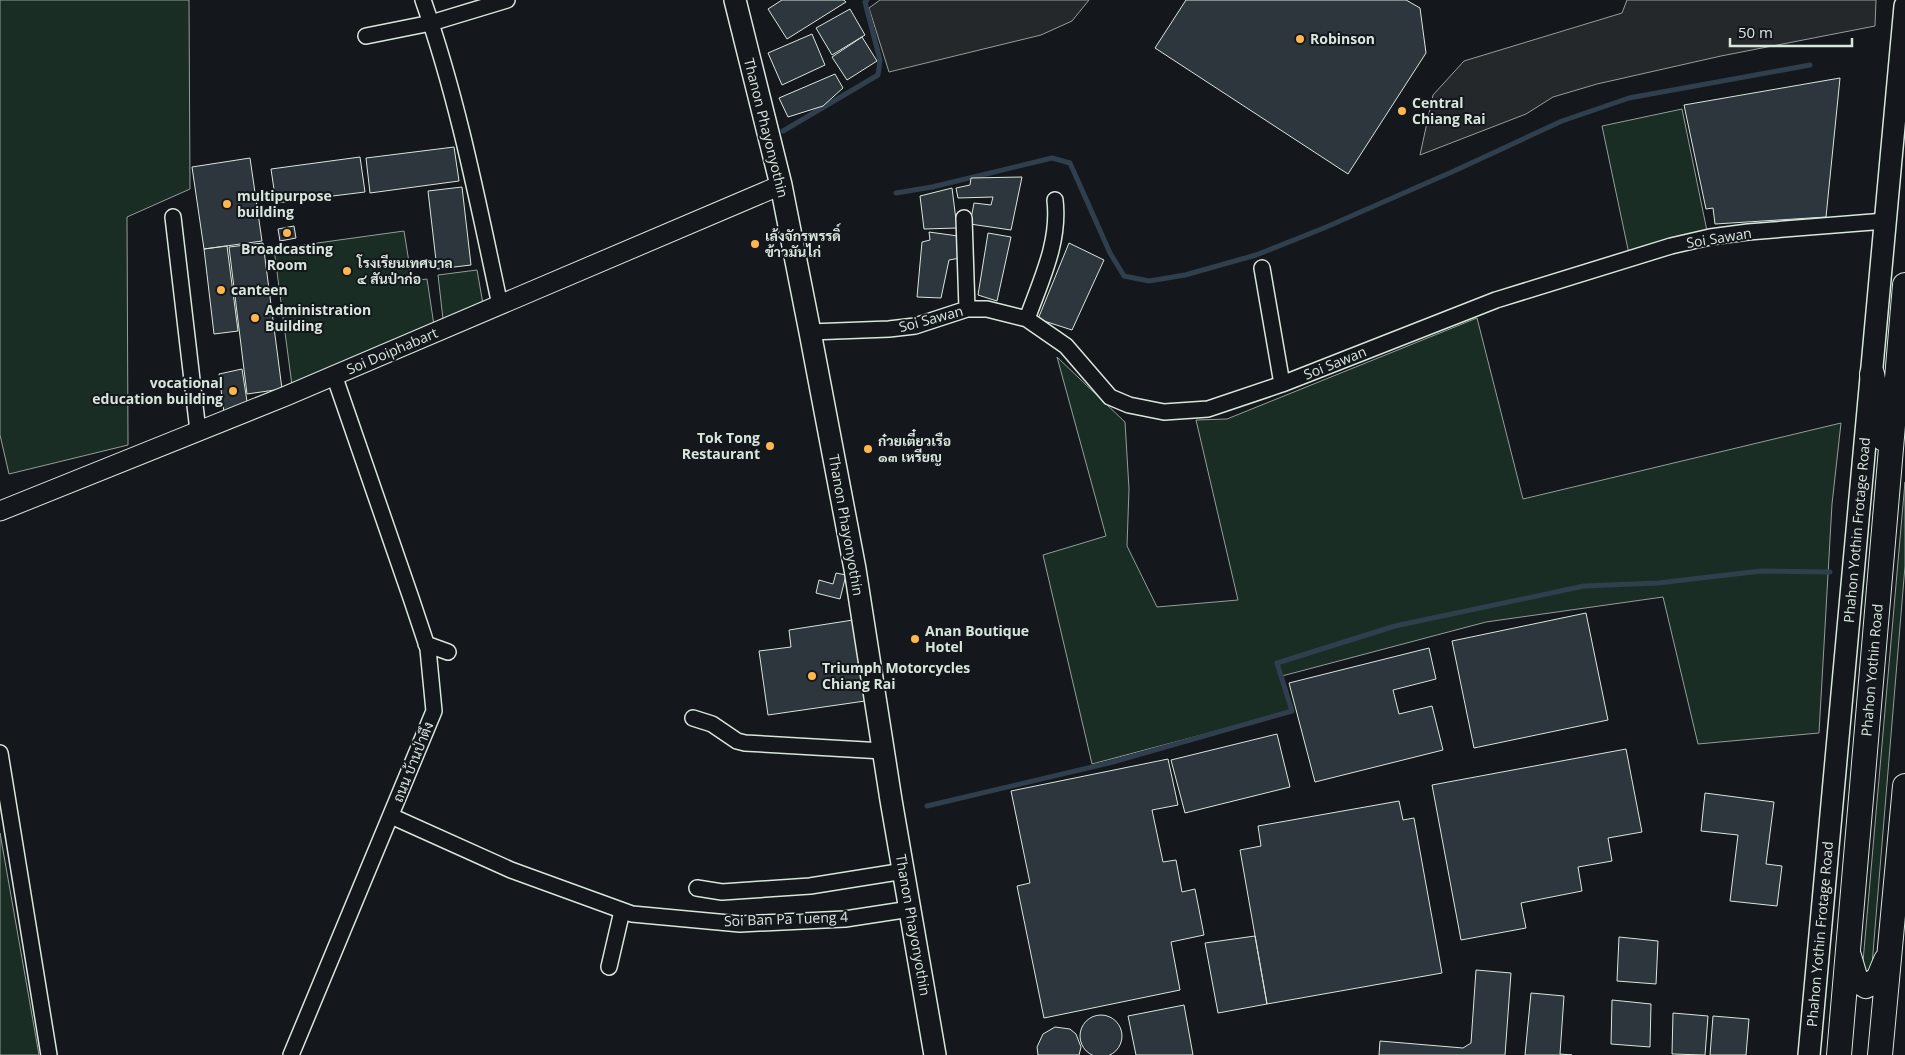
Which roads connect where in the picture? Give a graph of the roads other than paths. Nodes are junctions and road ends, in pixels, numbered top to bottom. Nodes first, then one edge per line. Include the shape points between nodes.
1 (423, 0) edge
2 (507, 0) edge
3 (735, 0) edge
4 (1905, 6) edge
5 (432, 23) junction
6 (366, 36) dead end
7 (781, 185) junction
8 (1055, 200) dead end
9 (173, 217) dead end
10 (964, 218) dead end
11 (1886, 221) junction
12 (1262, 268) dead end
13 (1905, 285) edge
14 (500, 305) junction
15 (966, 309) junction
16 (1026, 319) junction
17 (810, 332) junction
18 (1872, 374) junction
19 (334, 375) junction
20 (1282, 384) junction
21 (198, 431) junction
22 (1890, 467) junction
23 (0, 511) edge
24 (426, 644) junction
25 (448, 652) dead end
26 (693, 718) dead end
27 (883, 751) junction
28 (0, 753) edge
29 (1905, 786) edge
30 (391, 816) junction
31 (904, 871) junction
32 (697, 888) dead end
33 (910, 909) junction
34 (627, 912) junction
35 (1848, 951) junction
36 (1888, 954) junction
37 (609, 967) dead end
38 (50, 1055) edge
39 (291, 1055) edge
40 (935, 1055) edge
41 (1809, 1055) edge
42 (1839, 1055) edge
43 (1880, 1055) edge

1 - 5 street
2 - 5 street
3 - 7 main road, Thanon Phayonyothin
4 - 11 main road, Phahon Yothin Frotage Road
5 - 6 street
5 - 14 street via 468,157
7 - 14 street, Soi Doiphabart
7 - 17 main road, Thanon Phayonyothin
8 - 16 street via 1054,241
9 - 21 street
10 - 15 street
11 - 18 main road, Phahon Yothin Frotage Road
11 - 20 street, Soi Sawan via 1748,232 1671,246 1496,300
12 - 20 street
13 - 22 main road, Phahon Yothin Road
14 - 19 street, Soi Doiphabart
15 - 16 street, Soi Sawan via 987,309
15 - 17 street, Soi Sawan via 915,326
16 - 20 street, Soi Sawan via 1066,346 1110,397 1129,406 1164,412 1208,409
17 - 27 main road, Thanon Phayonyothin via 855,569
18 - 22 main road
18 - 41 main road, Phahon Yothin Frotage Road
19 - 21 street, Soi Doiphabart
19 - 24 street, ถนน บ้านป่าตึง
21 - 23 street, Soi Doiphabart
22 - 35 main road, Phahon Yothin Road
24 - 25 street
24 - 30 street, ถนน บ้านป่าตึง via 434,711
26 - 27 street via 712,724 745,743
27 - 31 main road, Thanon Phayonyothin
28 - 38 street
29 - 36 main road
30 - 34 street, Soi Ban Pa Tueng 4 via 512,870
30 - 39 street, ถนน บ้านป่าตึง
31 - 32 street via 810,886 722,892
31 - 33 main road, Thanon Phayonyothin
33 - 34 street, Soi Ban Pa Tueng 4 via 845,918 740,924
33 - 40 main road, Thanon Phayonyothin
34 - 37 street
35 - 36 main road via 1856,980 1866,986 1878,979
35 - 42 main road, Phahon Yothin Road
36 - 43 main road

